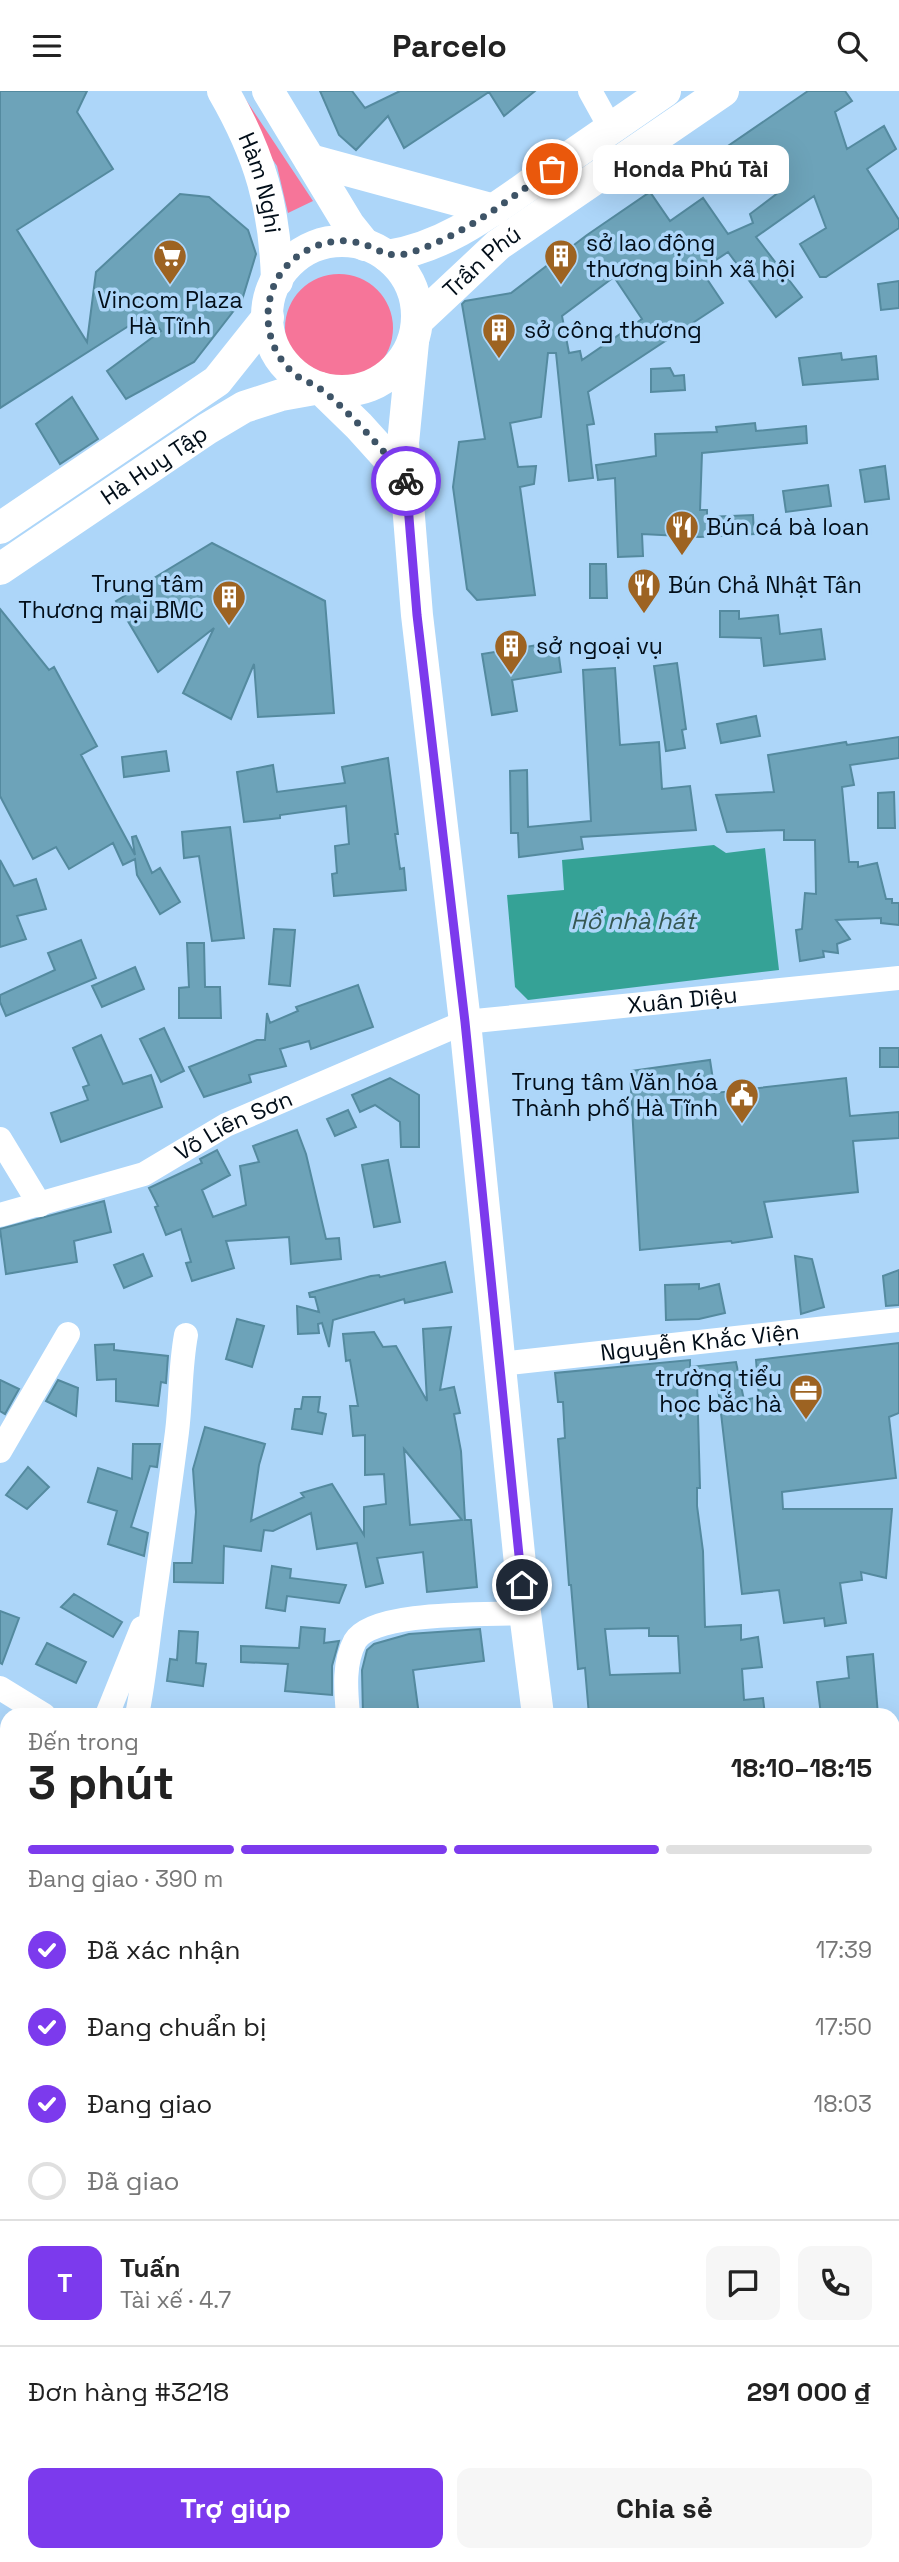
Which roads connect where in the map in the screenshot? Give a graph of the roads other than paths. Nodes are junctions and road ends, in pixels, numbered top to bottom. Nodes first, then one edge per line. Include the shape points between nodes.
1 (222, 91) edge
2 (268, 91) edge
3 (590, 91) edge
4 (665, 91) edge
5 (723, 91) edge
6 (611, 129) junction
7 (310, 160) junction
8 (494, 210) junction
9 (376, 250) junction
10 (276, 281) junction
11 (268, 317) junction
12 (415, 331) junction
13 (320, 388) junction
14 (406, 478) junction
15 (0, 528) edge
16 (0, 569) edge
17 (899, 978) edge
18 (465, 1022) junction
19 (0, 1139) edge
20 (40, 1205) junction
21 (0, 1215) edge
22 (899, 1320) edge
23 (68, 1334) dead end
24 (186, 1335) dead end
25 (500, 1364) junction
26 (0, 1451) edge
27 (153, 1600) junction
28 (525, 1613) junction
29 (0, 1688) edge
30 (33, 1708) edge
31 (110, 1708) edge
32 (138, 1708) edge
33 (348, 1708) edge
34 (537, 1708) edge

1 - 10 main road, Hàm Nghi via 240,120 265,185 276,239
2 - 7 main road, Hàm Nghi
3 - 6 street
4 - 6 main road, Trần Phú
5 - 12 main road, Trần Phú via 498,245
6 - 8 main road, Trần Phú
7 - 8 main road
7 - 9 main road, Hàm Nghi via 349,225
8 - 9 main road, Trần Phú via 446,239 412,252
9 - 10 main road via 340,241 314,247 292,260
9 - 12 main road via 396,264 410,285
10 - 11 main road
11 - 13 main road via 278,355 296,375
11 - 15 main road, Hà Huy Tập via 217,381
12 - 13 main road via 398,366 375,384 348,391
12 - 14 main road via 403,443
13 - 14 main road
13 - 16 main road, Hà Huy Tập via 244,407
14 - 18 main road via 417,615
17 - 18 street, Xuân Diệu
18 - 20 street, Võ Liên Sơn via 226,1125 144,1174
18 - 25 main road
19 - 20 street
20 - 21 street, Võ Liên Sơn
22 - 25 street, Nguyễn Khắc Viện
23 - 26 street
24 - 27 street
25 - 28 main road
27 - 31 street
27 - 32 street
28 - 33 street via 410,1618 369,1627 350,1652
28 - 34 main road
29 - 30 street

